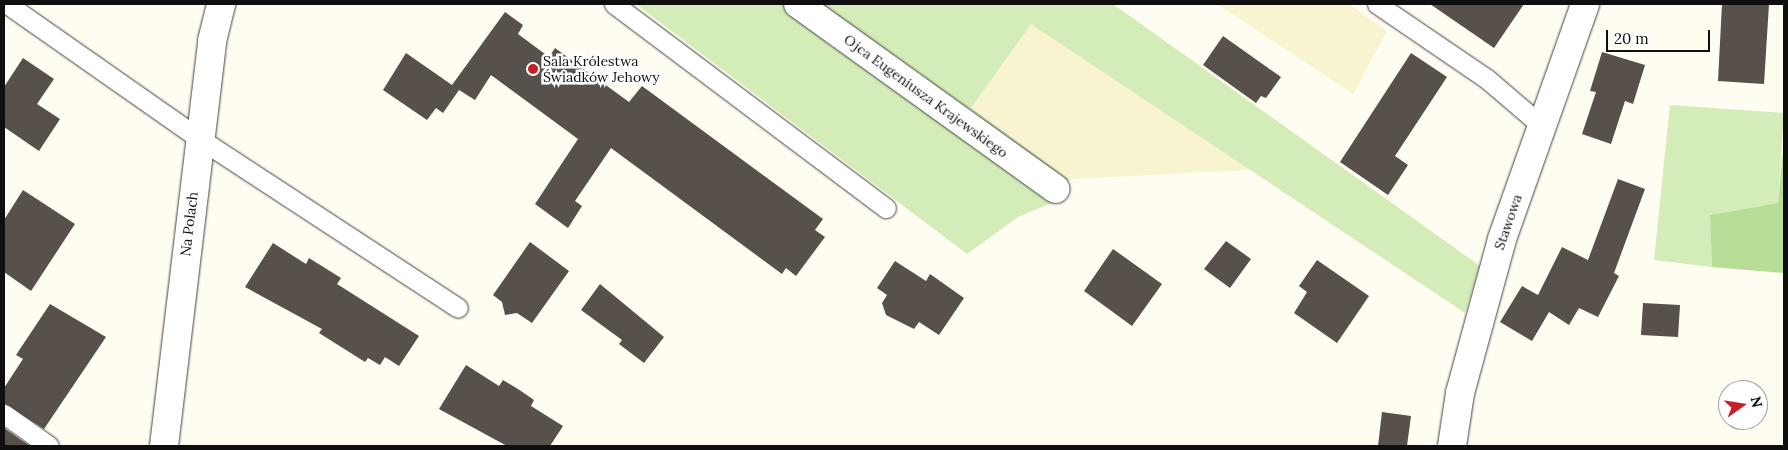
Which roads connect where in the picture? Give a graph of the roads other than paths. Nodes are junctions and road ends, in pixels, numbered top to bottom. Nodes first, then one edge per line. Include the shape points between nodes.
1 (7, 4) edge
2 (221, 4) edge
3 (614, 4) edge
4 (798, 4) edge
5 (1377, 4) edge
6 (1585, 4) edge
7 (1542, 126) junction
8 (200, 139) junction
9 (1055, 189) dead end
10 (886, 208) dead end
11 (458, 308) dead end
12 (4, 414) edge
13 (49, 446) edge
14 (164, 446) edge
15 (1452, 446) edge

1 - 8 lane
2 - 8 street, Na Polach
3 - 10 lane
4 - 9 street, Ojca Eugeniusza Krajewskiego
5 - 7 lane via 1487,79
6 - 7 street, Stawowa
7 - 15 street, Stawowa via 1502,238 1460,393
8 - 11 lane
8 - 14 street, Na Polach
12 - 13 lane

